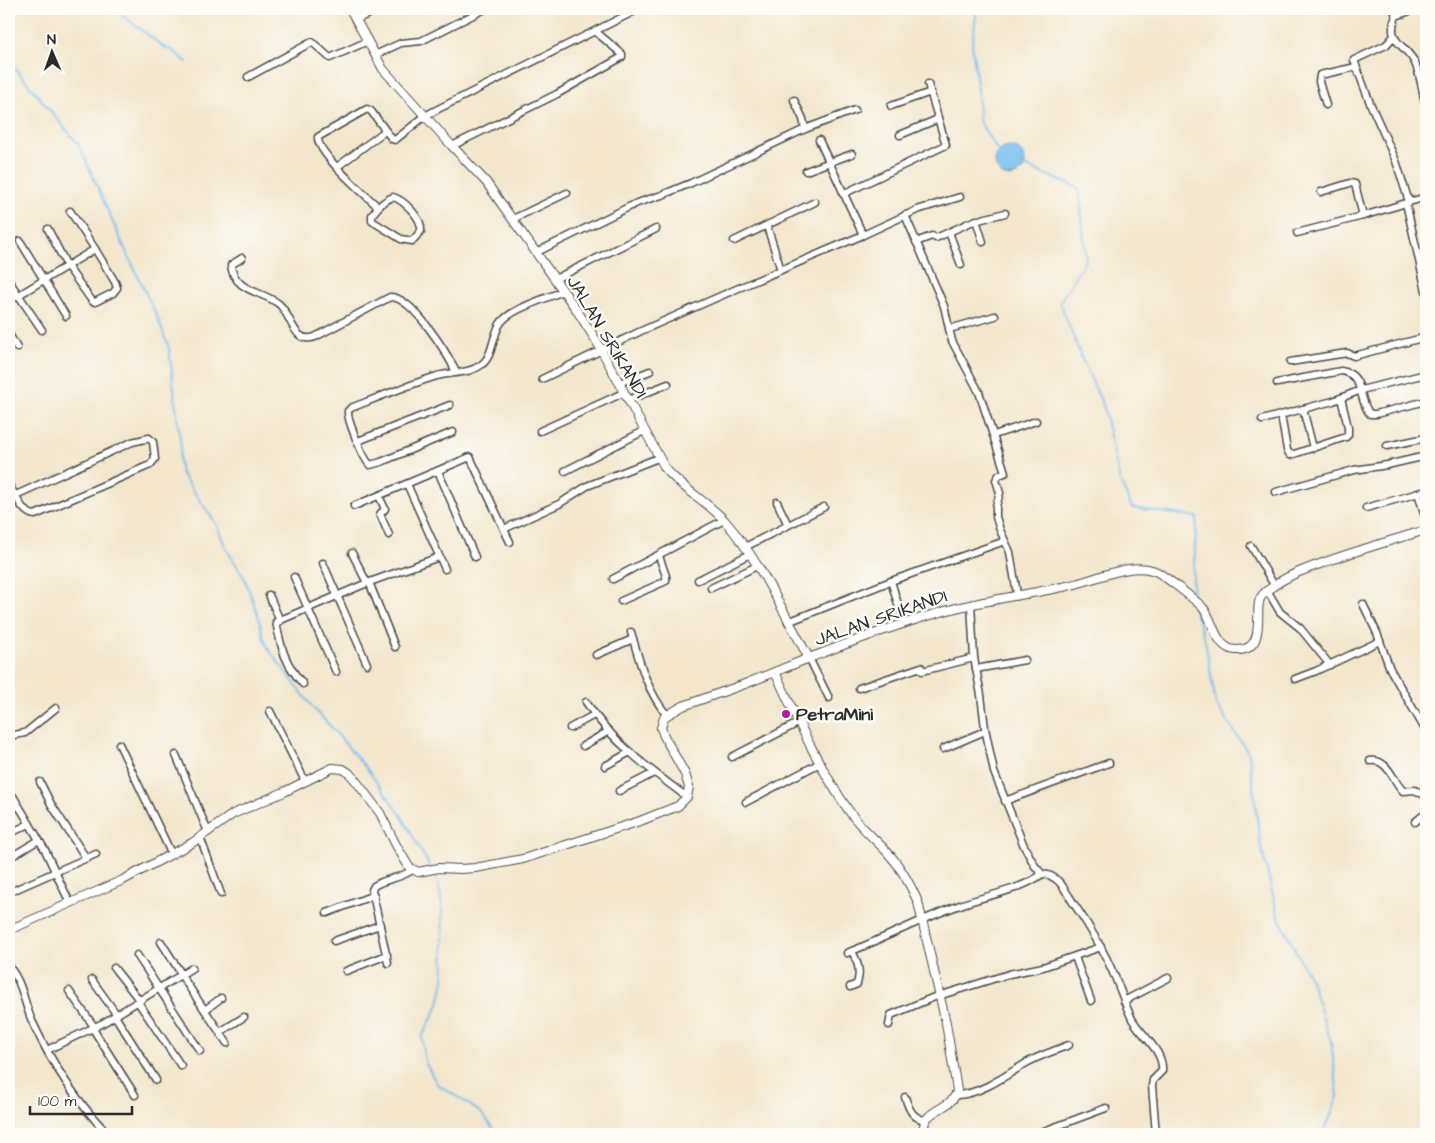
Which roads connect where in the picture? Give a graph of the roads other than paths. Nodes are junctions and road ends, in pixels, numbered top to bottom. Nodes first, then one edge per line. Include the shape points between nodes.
1 (350, 9) edge
2 (380, 9) edge
3 (486, 9) edge
4 (639, 9) edge
5 (1394, 9) edge
6 (1415, 9) edge
7 (1396, 16) junction
8 (355, 20) junction
9 (595, 31) junction
10 (1394, 36) junction
11 (368, 41) junction
12 (375, 55) junction
13 (1356, 67) junction
14 (248, 77) dead end
15 (928, 84) dead end
16 (931, 92) junction
17 (794, 100) dead end
18 (1326, 104) dead end
19 (892, 106) dead end
20 (1426, 106) edge
21 (855, 110) dead end
22 (426, 116) junction
23 (938, 119) junction
24 (805, 129) junction
25 (385, 131) junction
26 (900, 135) dead end
27 (819, 140) dead end
28 (452, 146) junction
29 (852, 154) dead end
30 (828, 162) junction
31 (337, 167) junction
32 (806, 171) dead end
33 (1321, 192) dead end
34 (567, 193) dead end
35 (843, 194) junction
36 (960, 196) dead end
37 (1426, 197) edge
38 (815, 202) dead end
39 (1408, 202) junction
40 (378, 207) junction
41 (70, 211) dead end
42 (911, 213) junction
43 (1005, 213) dead end
44 (1363, 216) junction
45 (513, 218) junction
46 (976, 220) junction
47 (767, 226) junction
48 (48, 229) dead end
49 (656, 229) dead end
50 (949, 232) junction
51 (1297, 233) dead end
52 (863, 235) junction
53 (20, 241) dead end
54 (734, 241) dead end
55 (916, 242) junction
56 (983, 242) dead end
57 (95, 249) junction
58 (537, 252) junction
59 (242, 258) dead end
60 (961, 265) dead end
61 (67, 266) junction
62 (781, 270) junction
63 (555, 278) junction
64 (44, 279) junction
65 (9, 281) edge
66 (563, 291) junction
67 (1426, 291) edge
68 (18, 295) junction
69 (9, 301) edge
70 (66, 316) dead end
71 (995, 316) dead end
72 (949, 329) junction
73 (42, 330) dead end
74 (9, 334) edge
75 (1426, 337) edge
76 (17, 348) dead end
77 (601, 351) junction
78 (1290, 362) dead end
79 (650, 371) dead end
80 (456, 372) junction
81 (1426, 374) edge
82 (542, 379) dead end
83 (619, 383) junction
84 (1277, 383) dead end
85 (668, 384) dead end
86 (1361, 390) junction
87 (623, 393) junction
88 (1341, 398) junction
89 (628, 400) junction
90 (1426, 402) edge
91 (450, 405) dead end
92 (1303, 409) junction
93 (1281, 415) junction
94 (1262, 420) dead end
95 (1036, 421) dead end
96 (540, 431) dead end
97 (644, 431) junction
98 (453, 432) dead end
99 (994, 434) junction
100 (1426, 438) edge
101 (358, 441) junction
102 (1387, 446) dead end
103 (1313, 448) junction
104 (1426, 456) edge
105 (658, 458) junction
106 (565, 471) dead end
107 (438, 472) junction
108 (407, 484) junction
109 (9, 485) edge
110 (1426, 491) edge
111 (1276, 492) dead end
112 (1418, 493) junction
113 (16, 494) junction
114 (379, 496) junction
115 (777, 502) dead end
116 (354, 506) dead end
117 (824, 508) dead end
118 (1366, 508) dead end
119 (724, 520) junction
120 (1426, 520) edge
121 (788, 525) junction
122 (504, 529) junction
123 (1426, 530) edge
124 (389, 535) dead end
125 (1005, 541) junction
126 (510, 542) dead end
127 (1251, 546) dead end
128 (745, 547) junction
129 (352, 552) dead end
130 (750, 554) junction
131 (659, 556) junction
132 (440, 557) junction
133 (475, 557) dead end
134 (323, 563) dead end
135 (757, 566) junction
136 (445, 569) dead end
137 (294, 577) dead end
138 (613, 579) dead end
139 (698, 580) dead end
140 (891, 581) junction
141 (368, 583) junction
142 (711, 588) dead end
143 (1271, 588) junction
144 (1017, 594) junction
145 (269, 595) dead end
146 (338, 596) junction
147 (621, 601) dead end
148 (971, 604) junction
149 (1363, 604) dead end
150 (308, 608) junction
151 (280, 621) junction
152 (788, 622) junction
153 (904, 624) junction
154 (1380, 642) junction
155 (395, 647) dead end
156 (596, 655) dead end
157 (809, 658) junction
158 (974, 658) junction
159 (1025, 660) dead end
160 (367, 664) dead end
161 (1330, 664) junction
162 (976, 669) junction
163 (336, 672) dead end
164 (775, 672) junction
165 (1295, 678) dead end
166 (303, 684) dead end
167 (859, 688) dead end
168 (829, 698) dead end
169 (586, 702) dead end
170 (56, 708) dead end
171 (270, 712) dead end
172 (594, 715) junction
173 (667, 715) junction
174 (798, 723) junction
175 (570, 728) dead end
176 (609, 731) junction
177 (985, 731) junction
178 (1426, 731) edge
179 (9, 736) edge
180 (120, 744) dead end
181 (583, 746) dead end
182 (943, 749) dead end
183 (630, 752) junction
184 (176, 754) dead end
185 (732, 757) dead end
186 (1370, 761) dead end
187 (820, 763) junction
188 (1109, 763) dead end
189 (605, 766) dead end
190 (654, 773) junction
191 (40, 782) dead end
192 (305, 782) junction
193 (619, 791) dead end
194 (13, 796) dead end
195 (1426, 796) edge
196 (687, 797) junction
197 (1005, 801) junction
198 (746, 802) dead end
199 (18, 806) junction
200 (9, 811) edge
201 (1426, 814) edge
202 (1415, 822) dead end
203 (29, 824) junction
204 (13, 832) dead end
205 (208, 832) junction
206 (200, 837) junction
207 (39, 840) junction
208 (171, 853) junction
209 (96, 854) dead end
210 (9, 858) edge
211 (86, 858) junction
212 (412, 870) junction
213 (57, 871) junction
214 (1042, 874) junction
215 (12, 891) dead end
216 (221, 894) dead end
217 (374, 895) junction
218 (70, 903) junction
219 (327, 913) dead end
220 (921, 920) junction
221 (380, 925) junction
222 (9, 930) edge
223 (334, 941) dead end
224 (161, 942) dead end
225 (1100, 948) junction
226 (137, 955) dead end
227 (387, 955) junction
228 (1074, 957) junction
229 (388, 962) dead end
230 (9, 967) edge
231 (114, 968) dead end
232 (192, 968) dead end
233 (346, 970) dead end
234 (181, 975) junction
235 (1168, 978) dead end
236 (92, 980) dead end
237 (160, 988) junction
238 (850, 988) dead end
239 (69, 992) dead end
240 (939, 996) junction
241 (221, 998) dead end
242 (139, 1001) junction
243 (1092, 1001) dead end
244 (1124, 1001) junction
245 (204, 1010) junction
246 (116, 1016) junction
247 (244, 1017) dead end
248 (889, 1025) dead end
249 (94, 1028) junction
250 (220, 1032) junction
251 (227, 1043) dead end
252 (1069, 1045) dead end
253 (47, 1050) junction
254 (200, 1051) dead end
255 (181, 1066) dead end
256 (156, 1080) dead end
257 (135, 1095) dead end
258 (956, 1095) junction
259 (905, 1097) dead end
260 (1106, 1108) dead end
261 (925, 1120) junction
262 (108, 1134) edge
263 (925, 1134) edge
264 (1036, 1134) edge
265 (1156, 1134) edge

1 - 8 street, JALAN SRIKANDI
2 - 8 street
3 - 12 street via 421,42 401,43
4 - 9 street
5 - 7 street
6 - 7 street
7 - 10 street
8 - 11 street, JALAN SRIKANDI
9 - 22 street
9 - 28 street via 622,54 622,58
10 - 13 street via 1386,46 1355,59
10 - 20 street via 1416,64
11 - 12 street, JALAN SRIKANDI
11 - 14 street via 330,58 312,42
12 - 22 street, JALAN SRIKANDI via 389,77
13 - 18 street via 1320,76
13 - 39 street via 1396,161
15 - 16 street
16 - 19 street
16 - 23 street
17 - 24 street
21 - 24 street
22 - 25 street via 395,140
22 - 28 street, JALAN SRIKANDI
23 - 26 street
23 - 35 street via 946,145
24 - 58 street via 691,183 637,203
25 - 31 street
25 - 31 street via 367,109 318,137 318,142
27 - 30 street
28 - 45 street, JALAN SRIKANDI via 486,182
29 - 30 street
30 - 32 street
30 - 35 street
31 - 40 street
33 - 44 street via 1355,184
34 - 45 street
35 - 52 street
36 - 42 street
37 - 39 street
38 - 47 street
39 - 44 street
39 - 67 street
40 - 40 street via 389,198 396,197 420,222 421,231 412,240 401,239 372,220
41 - 57 street
42 - 52 street
42 - 55 street
43 - 46 street
44 - 51 street
45 - 58 street, JALAN SRIKANDI
46 - 50 street
46 - 56 street
47 - 54 street
47 - 62 street
48 - 61 street
49 - 63 street
50 - 55 street
50 - 60 street
52 - 62 street
53 - 64 street
55 - 72 street via 944,306
57 - 61 street
57 - 61 street via 116,284 117,290 113,294 93,302
58 - 63 street, JALAN SRIKANDI
59 - 80 street via 231,265 234,276 252,292 279,304 304,338 316,337 393,296 431,330
61 - 64 street
62 - 77 street
63 - 66 street, JALAN SRIKANDI
64 - 68 street
64 - 70 street
65 - 68 street
66 - 77 street, JALAN SRIKANDI
66 - 80 street via 509,315 500,324 483,364
68 - 69 street
68 - 73 street
71 - 72 street
72 - 99 street via 959,356 979,392
74 - 76 street
75 - 78 street via 1354,356 1347,353
77 - 82 street
77 - 83 street, JALAN SRIKANDI
79 - 83 street
80 - 101 street via 351,408 348,416
81 - 86 street
83 - 87 street, JALAN SRIKANDI
84 - 86 street via 1341,370 1353,376
85 - 89 street
86 - 88 street
86 - 90 street via 1367,411 1372,415
87 - 89 street, JALAN SRIKANDI
87 - 96 street
88 - 92 street
88 - 103 street via 1348,435
89 - 97 street, JALAN SRIKANDI
91 - 101 street
92 - 93 street
92 - 103 street
93 - 94 street
93 - 103 street via 1290,455
95 - 99 street
97 - 105 street, JALAN SRIKANDI
97 - 106 street
98 - 101 street via 370,465
99 - 125 street via 1005,473 996,480 1000,493 996,506 998,524
100 - 102 street
104 - 111 street via 1354,470
105 - 119 street, JALAN SRIKANDI via 668,473
105 - 122 street via 587,486 559,504
107 - 108 street
107 - 122 street via 470,457
107 - 133 street
108 - 114 street
108 - 132 street
109 - 113 street
110 - 112 street
112 - 118 street
112 - 120 street
113 - 113 street via 132,442 148,438 154,442 155,459 150,464 35,515 24,510
114 - 116 street
114 - 124 street via 384,509 380,514
115 - 121 street
117 - 121 street
119 - 128 street, JALAN SRIKANDI
119 - 131 street
121 - 128 street
122 - 126 street
123 - 143 street via 1309,568
125 - 140 street
125 - 144 street
127 - 143 street
128 - 130 street, JALAN SRIKANDI
129 - 141 street
130 - 135 street, JALAN SRIKANDI
130 - 139 street
131 - 138 street
131 - 147 street via 666,581
132 - 136 street
132 - 141 street
134 - 146 street
135 - 142 street
135 - 152 street, JALAN SRIKANDI
137 - 150 street
140 - 152 street
140 - 153 street
141 - 146 street
141 - 155 street
143 - 144 street, JALAN SRIKANDI via 1259,602 1257,636 1244,649 1236,650 1222,643 1202,606 1158,572 1146,568 1132,567 1067,586
143 - 161 street via 1280,612 1300,628
144 - 148 street, JALAN SRIKANDI
145 - 151 street
146 - 150 street
146 - 160 street
148 - 153 street, JALAN SRIKANDI
148 - 158 street
149 - 154 street
150 - 151 street
150 - 163 street
151 - 166 street via 276,622 281,648 292,671
152 - 157 street, JALAN SRIKANDI
153 - 157 street, JALAN SRIKANDI
154 - 161 street
154 - 178 street via 1390,669
156 - 173 street via 632,635 648,682
157 - 164 street
157 - 168 street
158 - 162 street
158 - 167 street via 922,671 921,666
159 - 162 street
161 - 165 street
162 - 177 street
164 - 173 street
164 - 174 street
169 - 172 street
170 - 179 street via 25,733
171 - 192 street
172 - 175 street
172 - 176 street
173 - 196 street via 662,728 685,774 689,787
174 - 185 street
174 - 187 street
176 - 181 street
176 - 183 street
177 - 182 street
177 - 197 street via 994,772
180 - 208 street
183 - 189 street
183 - 190 street
184 - 205 street
186 - 195 street via 1377,760 1383,764 1403,791 1415,790
187 - 198 street
187 - 220 street via 850,813 904,874 918,902
188 - 197 street
190 - 193 street
190 - 196 street
191 - 211 street
192 - 205 street via 233,814
192 - 212 street via 332,768 349,772 380,813
194 - 199 street
196 - 212 street via 678,806 640,821 523,859 461,870
197 - 214 street via 1024,846
199 - 200 street
199 - 203 street
201 - 202 street
203 - 204 street
203 - 207 street
205 - 206 street
206 - 208 street
206 - 216 street
207 - 210 street
207 - 213 street
208 - 218 street via 123,880
209 - 211 street
211 - 213 street
212 - 217 street via 402,877 374,886
213 - 215 street
213 - 218 street
214 - 220 street via 1030,882
214 - 225 street via 1058,880 1089,925
217 - 219 street
217 - 221 street
218 - 222 street
220 - 238 street via 849,952 859,966 857,984
220 - 240 street
221 - 223 street
221 - 227 street
224 - 234 street
225 - 228 street
225 - 244 street
226 - 237 street
227 - 229 street
227 - 233 street
228 - 240 street
228 - 243 street
230 - 253 street
231 - 242 street
232 - 234 street
234 - 237 street
234 - 245 street
235 - 244 street
236 - 246 street
237 - 242 street
237 - 254 street
239 - 249 street
240 - 248 street via 893,1013
240 - 258 street via 954,1064
241 - 245 street
242 - 246 street
242 - 255 street
244 - 265 street via 1133,1021 1161,1063 1162,1071 1152,1086
245 - 250 street
246 - 249 street
246 - 256 street
247 - 250 street
249 - 253 street
249 - 257 street
250 - 251 street
252 - 258 street via 969,1094
253 - 262 street via 76,1098
258 - 261 street via 952,1102
259 - 261 street via 912,1113
260 - 264 street
261 - 263 street

